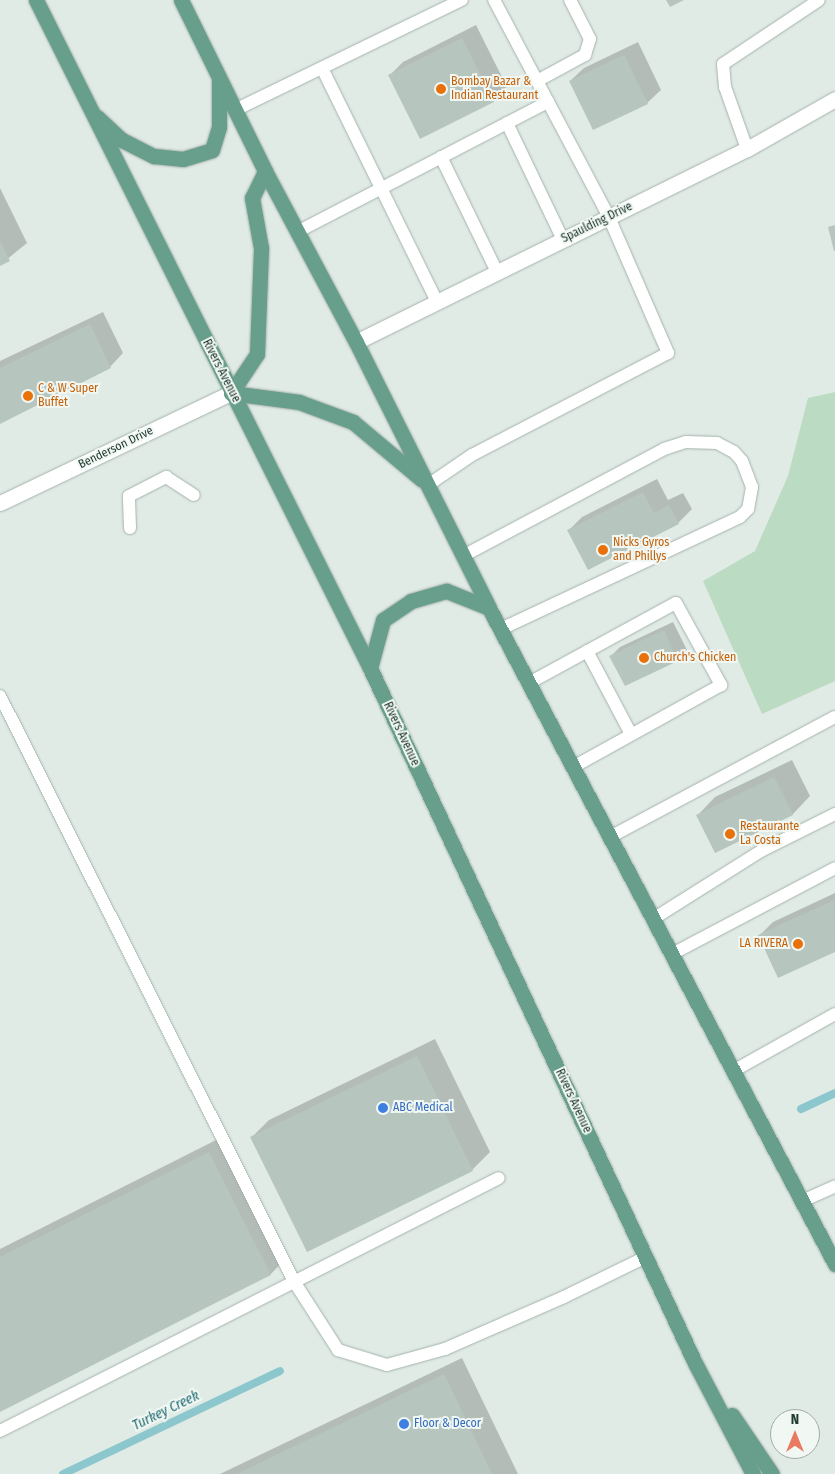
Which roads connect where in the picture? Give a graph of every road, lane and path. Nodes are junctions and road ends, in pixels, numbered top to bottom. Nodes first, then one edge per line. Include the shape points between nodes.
1 (36, 0) edge
2 (181, 0) edge
3 (462, 0) edge
4 (494, 0) edge
5 (570, 0) edge
6 (819, 0) edge
7 (322, 68) junction
8 (219, 76) junction
9 (537, 81) junction
10 (835, 99) edge
11 (548, 102) junction
12 (235, 110) junction
13 (90, 111) junction
14 (507, 123) junction
15 (747, 149) junction
16 (441, 157) junction
17 (265, 171) junction
18 (381, 188) junction
19 (609, 217) junction
20 (297, 232) junction
21 (563, 240) junction
22 (497, 272) junction
23 (437, 302) junction
24 (356, 342) junction
25 (231, 393) junction
26 (428, 486) junction
27 (194, 495) dead end
28 (0, 503) edge
29 (130, 528) dead end
30 (463, 556) junction
31 (489, 608) junction
32 (500, 629) junction
33 (587, 650) junction
34 (370, 668) junction
35 (529, 683) junction
36 (0, 696) edge
37 (835, 717) edge
38 (631, 734) junction
39 (573, 767) junction
40 (835, 814) edge
41 (610, 837) junction
42 (835, 868) edge
43 (653, 919) junction
44 (672, 954) junction
45 (835, 1014) edge
46 (733, 1071) junction
47 (499, 1178) dead end
48 (835, 1186) edge
49 (802, 1201) junction
50 (646, 1257) junction
51 (835, 1264) edge
52 (295, 1283) junction
53 (695, 1363) junction
54 (0, 1431) edge
55 (753, 1474) edge
56 (772, 1474) edge

1 - 13 main road, Rivers Avenue
2 - 8 main road
3 - 7 lane
4 - 9 lane
5 - 9 lane via 590,39 585,55
6 - 15 lane via 722,64 725,86
7 - 12 lane
7 - 18 lane
8 - 12 main road
8 - 13 main road via 219,127 212,150 183,159 154,156 122,140
9 - 11 lane
10 - 15 street, Spaulding Drive
11 - 14 lane
11 - 19 lane
12 - 17 main road
13 - 25 main road, Rivers Avenue
14 - 16 lane
14 - 21 lane
15 - 19 street, Spaulding Drive
16 - 18 lane
16 - 22 lane
17 - 20 main road
17 - 25 main road via 252,198 261,248 257,354
18 - 20 lane
18 - 23 lane
19 - 21 street, Spaulding Drive
19 - 26 lane via 668,353 472,455
20 - 24 main road
21 - 22 street, Spaulding Drive
22 - 23 street, Spaulding Drive
23 - 24 street, Spaulding Drive
24 - 26 main road
25 - 26 main road via 299,402 354,422
25 - 28 street, Benderson Drive
25 - 34 main road, Rivers Avenue
26 - 30 main road
27 - 29 lane via 166,477 129,496
30 - 31 main road
30 - 32 lane via 664,449 686,442 716,443 734,452 742,462 752,487 748,508 740,517
31 - 32 main road
31 - 34 main road via 447,591 412,601 383,620
32 - 35 main road
33 - 35 lane
33 - 38 lane
33 - 38 lane via 676,604 721,685
34 - 50 main road, Rivers Avenue
35 - 39 main road
36 - 52 lane
37 - 41 lane
38 - 39 lane
39 - 41 main road
40 - 43 lane via 761,851
41 - 43 main road
42 - 44 lane
43 - 44 main road
44 - 46 main road
45 - 46 lane
46 - 49 main road
47 - 52 lane
48 - 49 lane
49 - 51 main road
50 - 52 lane via 564,1297 445,1348 387,1364 338,1350
50 - 53 main road, Rivers Avenue
52 - 54 lane
53 - 55 main road, Rivers Avenue
53 - 56 main road

